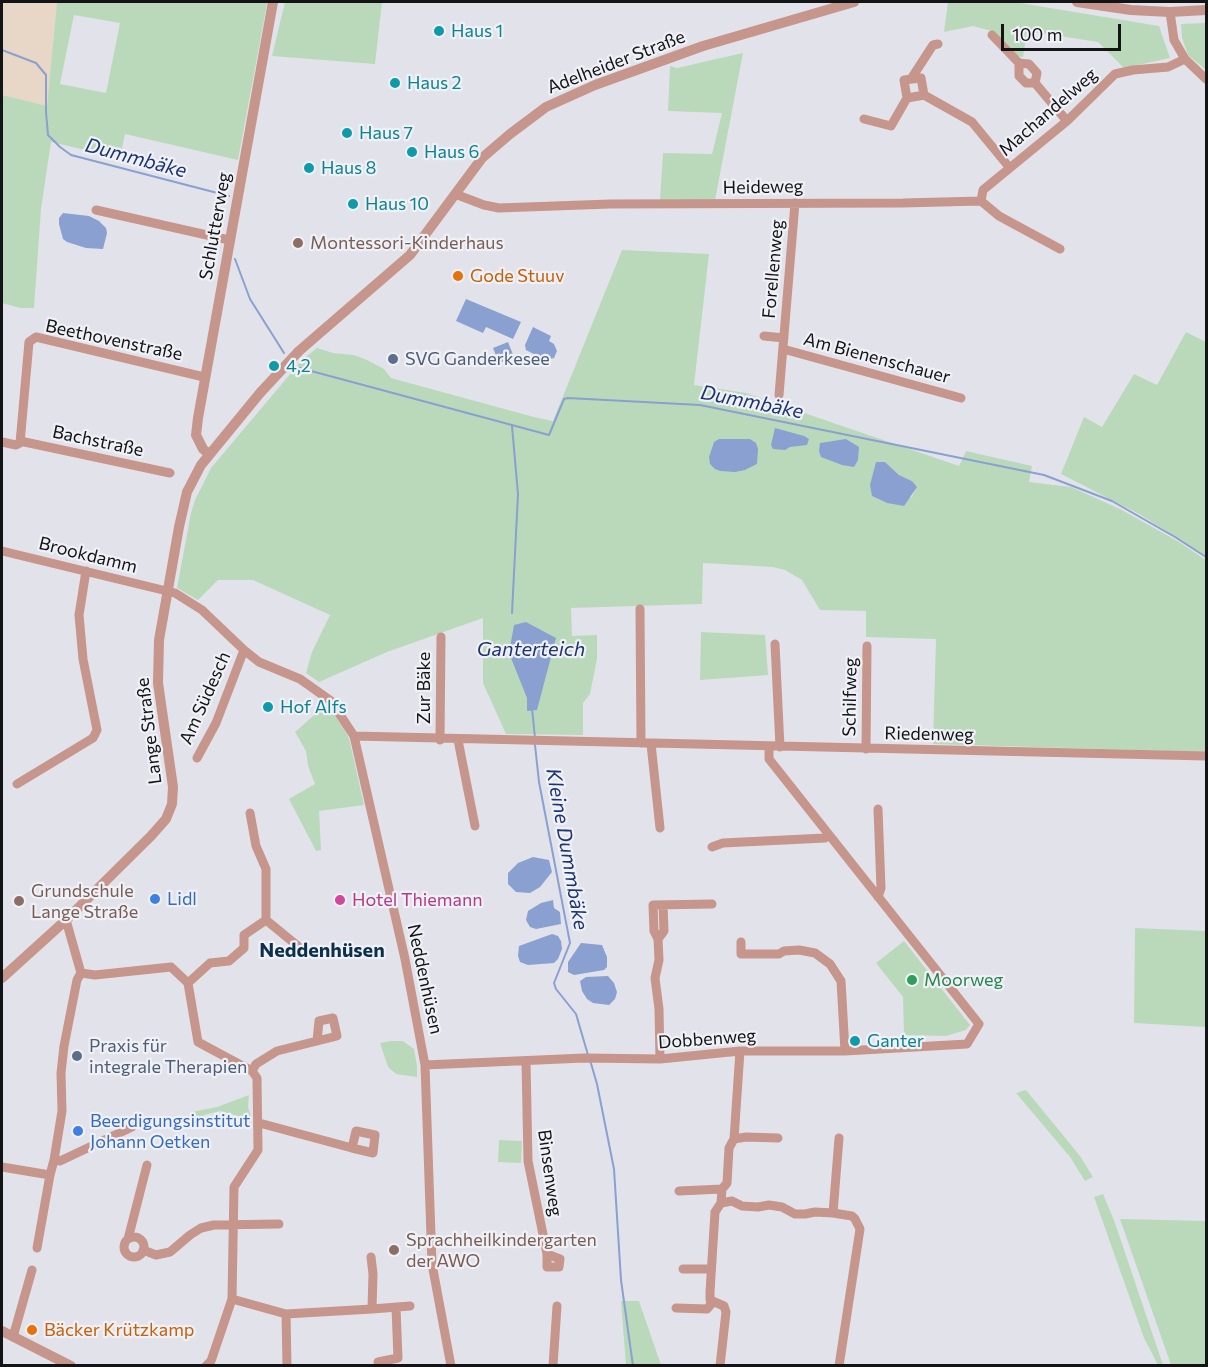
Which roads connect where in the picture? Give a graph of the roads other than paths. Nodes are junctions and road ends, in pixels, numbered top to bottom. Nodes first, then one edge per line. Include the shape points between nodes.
1 (273, 2) edge
2 (854, 2) edge
3 (1077, 2) edge
4 (1206, 10) edge
5 (1170, 12) junction
6 (992, 34) dead end
7 (938, 44) dead end
8 (1185, 59) junction
9 (1019, 63) junction
10 (911, 79) junction
11 (1206, 79) edge
12 (1035, 83) junction
13 (924, 95) junction
14 (907, 98) junction
15 (864, 119) dead end
16 (1067, 121) junction
17 (1009, 167) junction
18 (455, 194) junction
19 (981, 201) junction
20 (795, 203) junction
21 (96, 210) dead end
22 (229, 240) junction
23 (1060, 249) dead end
24 (764, 336) dead end
25 (784, 338) junction
26 (783, 349) junction
27 (204, 376) junction
28 (779, 394) dead end
29 (961, 398) dead end
30 (20, 441) junction
31 (2, 442) edge
32 (208, 454) junction
33 (170, 473) dead end
34 (2, 551) edge
35 (86, 571) junction
36 (167, 591) junction
37 (640, 609) dead end
38 (441, 637) dead end
39 (775, 644) dead end
40 (867, 646) dead end
41 (244, 651) junction
42 (354, 736) junction
43 (440, 740) junction
44 (458, 740) junction
45 (641, 743) junction
46 (651, 744) junction
47 (769, 747) junction
48 (780, 747) junction
49 (866, 749) junction
50 (1206, 756) edge
51 (197, 758) dead end
52 (17, 784) dead end
53 (878, 809) dead end
54 (250, 813) dead end
55 (475, 826) dead end
56 (660, 828) dead end
57 (829, 835) junction
58 (712, 847) dead end
59 (878, 897) junction
60 (712, 904) dead end
61 (66, 920) junction
62 (266, 920) junction
63 (741, 942) dead end
64 (299, 947) dead end
65 (81, 973) junction
66 (2, 978) edge
67 (188, 983) junction
68 (317, 1041) dead end
69 (740, 1051) junction
70 (845, 1051) junction
71 (660, 1059) junction
72 (526, 1061) junction
73 (425, 1065) junction
74 (252, 1071) junction
75 (258, 1124) junction
76 (132, 1127) dead end
77 (778, 1138) dead end
78 (839, 1138) dead end
79 (734, 1139) junction
80 (352, 1148) dead end
81 (54, 1160) junction
82 (147, 1165) dead end
83 (2, 1167) edge
84 (50, 1175) junction
85 (722, 1189) junction
86 (679, 1191) dead end
87 (721, 1203) junction
88 (833, 1213) junction
89 (232, 1224) junction
90 (279, 1224) dead end
91 (128, 1239) junction
92 (37, 1248) dead end
93 (143, 1250) junction
94 (547, 1254) dead end
95 (371, 1257) dead end
96 (683, 1269) dead end
97 (711, 1269) junction
98 (32, 1270) dead end
99 (232, 1299) junction
100 (713, 1302) junction
101 (410, 1306) dead end
102 (557, 1306) dead end
103 (396, 1308) junction
104 (676, 1308) dead end
105 (372, 1309) junction
106 (286, 1314) junction
107 (2, 1331) edge
108 (13, 1337) junction
109 (378, 1362) dead end
110 (69, 1365) edge
111 (206, 1365) edge
112 (287, 1365) edge
113 (451, 1365) edge
114 (552, 1365) edge
115 (720, 1365) edge
116 (839, 1365) edge
117 (850, 1365) edge

1 - 22 street, Schlutterweg
2 - 18 street, Adelheider Straße via 704,46 552,104 483,158
3 - 5 street
4 - 5 street
5 - 8 street via 1174,40
6 - 9 street
7 - 10 street via 933,45
8 - 11 street
8 - 16 street, Machandelweg via 1168,67 1115,75
9 - 12 street via 1019,76 1026,83
9 - 12 street via 1029,64 1037,74
10 - 13 street via 921,78
10 - 14 street via 904,80
12 - 16 street
13 - 14 street
13 - 17 street via 972,122
14 - 15 street via 891,126
16 - 17 street, Machandelweg
17 - 19 street, Machandelweg via 983,190
18 - 20 street, Heideweg via 499,208
18 - 32 street, Adelheider Straße via 410,255 299,351
19 - 20 street, Heideweg
19 - 23 street via 999,216
20 - 25 street, Forellenweg
21 - 22 street
22 - 27 street, Schlutterweg
24 - 25 street, Forellenweg
25 - 26 street, Forellenweg
26 - 28 street, Forellenweg
26 - 29 street, Am Bienenschauer
27 - 30 street, Beethovenstraße via 36,337 29,342
27 - 32 street, Schlutterweg via 196,435
30 - 31 street via 18,445
30 - 33 street, Bachstraße
32 - 36 street, Lange Straße via 187,492
34 - 35 street, Brookdamm
35 - 36 street, Brookdamm
35 - 52 street via 78,615 97,730 93,738
36 - 41 street, Neddenhüsen via 202,610
36 - 61 street, Lange Straße via 159,640 158,683 172,804 152,836
37 - 45 street
38 - 43 street, Zur Bäke
39 - 48 street
40 - 49 street, Schilfweg
41 - 42 street, Neddenhüsen via 259,662 300,678 331,701
41 - 51 street, Am Südesch via 216,723
42 - 43 street, Riedenweg
42 - 73 street, Neddenhüsen
43 - 44 street, Riedenweg
44 - 45 street, Riedenweg
44 - 55 street
45 - 46 street, Riedenweg
46 - 47 street, Riedenweg
46 - 56 street
47 - 48 street, Riedenweg
47 - 57 street via 769,759
48 - 49 street, Riedenweg
49 - 50 street, Riedenweg
53 - 59 street
54 - 62 street via 256,846 266,869
57 - 58 street
57 - 59 street
59 - 70 street, Dobbenweg via 980,1024 967,1044
60 - 71 street via 653,905 659,960 655,978
61 - 65 street
61 - 66 street, Lange Straße
62 - 64 street
62 - 67 street via 244,935 244,948 230,961 210,963
63 - 70 street via 741,954 799,951 815,954 830,964 841,981
65 - 67 street via 171,968
65 - 81 street via 64,1046 62,1112
67 - 74 street via 198,1042
68 - 74 street via 277,1052 256,1064
69 - 70 street, Dobbenweg
69 - 71 street, Dobbenweg
69 - 79 street
71 - 72 street, Dobbenweg
72 - 73 street, Dobbenweg
72 - 94 street, Binsenweg via 528,1161
73 - 113 street, Neddenhüsen via 432,1264
74 - 75 street via 257,1078
75 - 80 street
75 - 89 street via 258,1150 234,1187
76 - 81 street via 60,1161
77 - 79 street
78 - 88 street
79 - 85 street via 729,1148 727,1183
81 - 84 street
82 - 91 street
83 - 84 street
84 - 92 street
85 - 86 street
85 - 87 street
87 - 88 street via 769,1205 795,1214
87 - 97 street via 715,1212
88 - 116 street via 852,1216 860,1229
89 - 90 street
89 - 93 street via 201,1228 170,1252
89 - 99 street
91 - 93 street via 140,1239
91 - 93 street via 124,1248 129,1255 139,1255
95 - 105 street
96 - 97 street
97 - 100 street
98 - 108 street
99 - 106 street
99 - 111 street via 212,1361
100 - 104 street via 706,1309
100 - 115 street via 724,1306 726,1312
101 - 103 street
102 - 114 street
103 - 105 street
103 - 109 street via 398,1358
105 - 106 street
106 - 112 street
107 - 108 street
108 - 110 street
116 - 117 street

